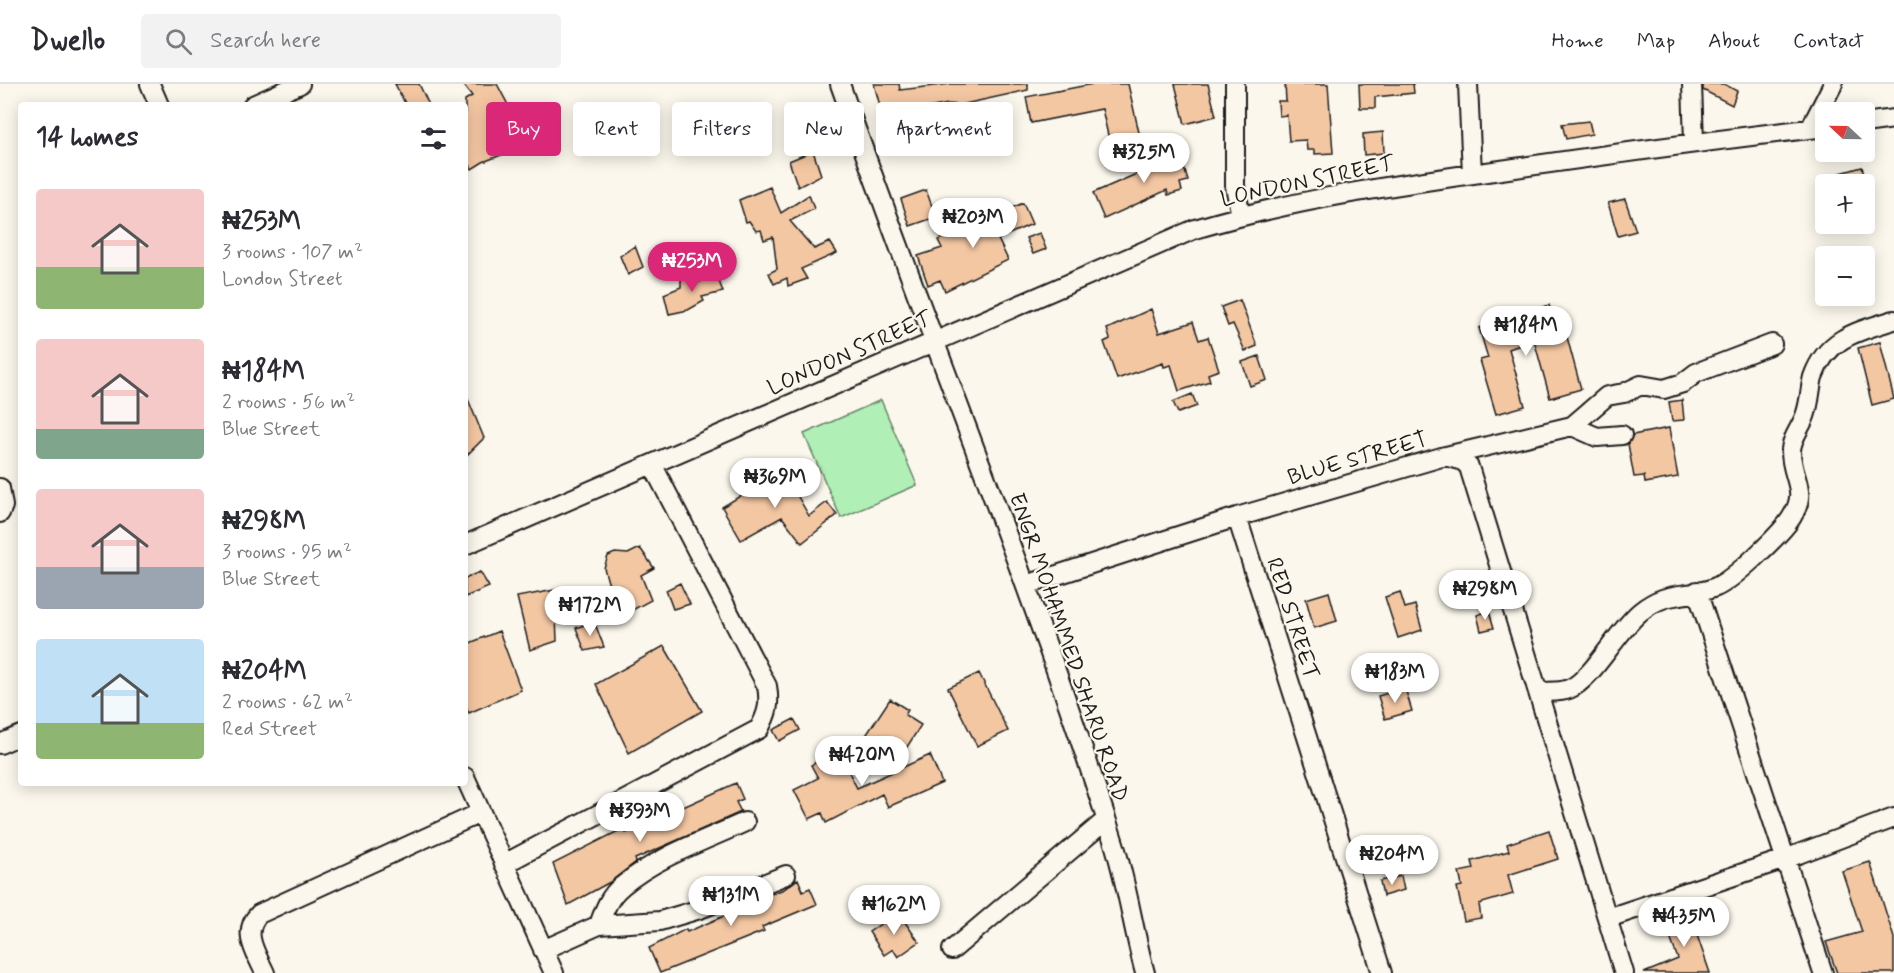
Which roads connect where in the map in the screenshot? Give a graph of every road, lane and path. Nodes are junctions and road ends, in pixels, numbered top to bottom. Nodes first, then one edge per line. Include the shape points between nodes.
1 (150, 84) edge
2 (300, 84) edge
3 (840, 84) edge
4 (1235, 84) edge
5 (1468, 84) edge
6 (1692, 84) edge
7 (1833, 84) edge
8 (158, 102) edge
9 (260, 102) edge
10 (1827, 102) edge
11 (1894, 119) edge
12 (1875, 122) edge
13 (1815, 128) edge
14 (1694, 142) junction
15 (1473, 174) junction
16 (1241, 216) junction
17 (1894, 320) edge
18 (932, 342) junction
19 (1772, 344) dead end
20 (1572, 426) junction
21 (1622, 435) dead end
22 (1445, 456) junction
23 (652, 464) junction
24 (0, 488) edge
25 (0, 513) edge
26 (1237, 517) junction
27 (468, 543) edge
28 (1026, 585) junction
29 (1697, 591) junction
30 (1538, 692) junction
31 (18, 736) edge
32 (0, 744) edge
33 (468, 784) edge
34 (480, 813) junction
35 (1894, 818) edge
36 (1106, 820) junction
37 (745, 822) dead end
38 (1785, 859) junction
39 (504, 864) junction
40 (786, 875) dead end
41 (1608, 918) junction
42 (599, 925) junction
43 (543, 950) junction
44 (952, 950) dead end
45 (265, 973) edge
46 (554, 973) edge
47 (1145, 973) edge
48 (1382, 973) edge
49 (1624, 973) edge
50 (1823, 973) edge

1 - 8 street
2 - 9 street
3 - 18 street, ENGR MOHAMMED SHARU ROAD
4 - 16 street via 1235,186
5 - 15 street
6 - 14 street
7 - 10 street
11 - 12 street
13 - 14 street, LONDON STREET
14 - 15 street, LONDON STREET
15 - 16 street, LONDON STREET via 1301,202
16 - 18 street, LONDON STREET via 1195,229
17 - 29 street via 1845,336 1825,356 1813,379 1806,416 1791,450 1800,484 1797,507 1787,524 1728,580
18 - 23 street, LONDON STREET
18 - 28 street, ENGR MOHAMMED SHARU ROAD
19 - 20 street via 1664,389 1641,385 1607,396
20 - 21 street via 1597,436
20 - 22 street
22 - 26 street, BLUE STREET
22 - 30 street, BLUE STREET via 1469,467
23 - 27 street, LONDON STREET
23 - 39 street via 767,686 770,702 766,717 759,729
24 - 25 street
26 - 28 street, BLUE STREET
26 - 48 street, RED STREET
28 - 36 street, ENGR MOHAMMED SHARU ROAD
29 - 30 street via 1670,595 1638,614 1572,688
29 - 38 street
30 - 41 street, BLUE STREET
31 - 32 street
33 - 34 street
34 - 39 street
34 - 45 street via 259,914 251,921 249,930
35 - 38 street
36 - 44 street
36 - 47 street, ENGR MOHAMMED SHARU ROAD
37 - 42 street via 680,852 621,886 606,904
38 - 41 street
38 - 50 street
39 - 43 street
40 - 42 street via 660,921
41 - 49 street, BLUE STREET
42 - 43 street
43 - 46 street

